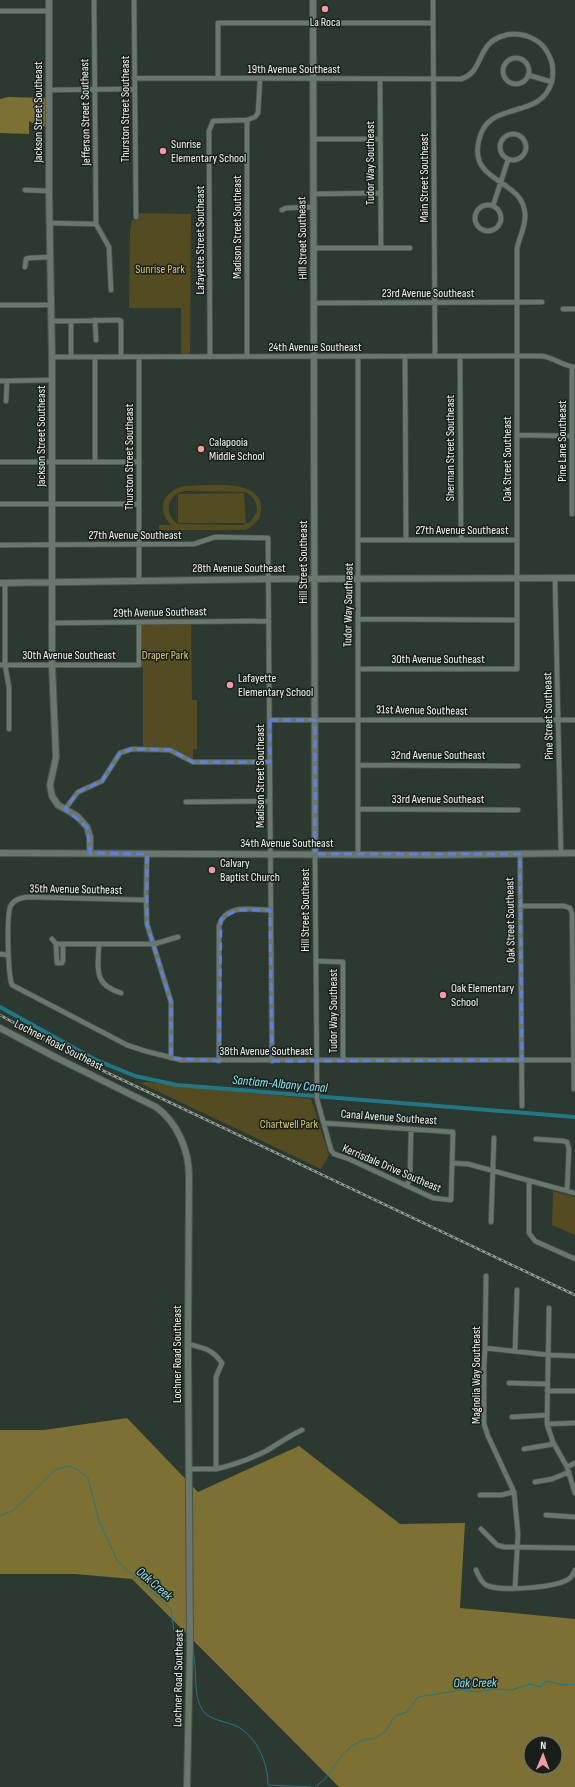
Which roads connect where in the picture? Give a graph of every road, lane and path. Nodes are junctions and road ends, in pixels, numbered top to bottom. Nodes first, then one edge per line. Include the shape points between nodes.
1 (49, 0) edge
2 (94, 0) edge
3 (134, 0) edge
4 (313, 0) edge
5 (433, 0) edge
6 (0, 11) edge
7 (49, 11) junction
8 (313, 23) junction
9 (433, 23) junction
10 (528, 75) junction
11 (134, 78) junction
12 (218, 78) junction
13 (260, 79) junction
14 (380, 79) junction
15 (434, 79) junction
16 (313, 80) junction
17 (552, 82) junction
18 (134, 89) junction
19 (49, 90) junction
20 (95, 90) junction
21 (247, 120) junction
22 (380, 138) junction
23 (313, 139) junction
24 (508, 160) junction
25 (502, 183) junction
26 (25, 190) dead end
27 (49, 191) junction
28 (380, 193) junction
29 (313, 194) junction
30 (493, 206) junction
31 (313, 208) junction
32 (282, 210) dead end
33 (136, 217) dead end
34 (50, 223) junction
35 (96, 224) junction
36 (314, 248) junction
37 (381, 248) junction
38 (410, 248) dead end
39 (50, 258) junction
40 (26, 267) dead end
41 (111, 290) dead end
42 (517, 302) junction
43 (542, 302) dead end
44 (314, 303) junction
45 (435, 303) junction
46 (0, 305) edge
47 (51, 305) junction
48 (563, 309) dead end
49 (575, 309) edge
50 (95, 320) junction
51 (51, 321) junction
52 (71, 321) junction
53 (96, 340) dead end
54 (435, 356) junction
55 (460, 356) junction
56 (517, 356) junction
57 (52, 357) junction
58 (71, 357) junction
59 (95, 357) junction
60 (122, 357) junction
61 (138, 357) junction
62 (210, 357) junction
63 (247, 357) junction
64 (314, 357) junction
65 (358, 357) junction
66 (405, 357) junction
67 (573, 367) edge
68 (52, 380) junction
69 (0, 381) edge
70 (7, 381) junction
71 (6, 401) dead end
72 (517, 435) junction
73 (571, 436) junction
74 (0, 462) edge
75 (52, 462) junction
76 (95, 462) junction
77 (139, 462) junction
78 (0, 504) edge
79 (51, 504) junction
80 (139, 504) junction
81 (572, 514) dead end
82 (268, 538) joint
83 (461, 539) junction
84 (359, 540) junction
85 (406, 540) junction
86 (517, 540) junction
87 (0, 545) edge
88 (51, 545) junction
89 (138, 545) junction
90 (517, 578) junction
91 (555, 578) junction
92 (575, 578) edge
93 (269, 579) junction
94 (314, 579) junction
95 (359, 579) junction
96 (139, 580) junction
97 (51, 581) junction
98 (3, 583) edge
99 (358, 619) junction
100 (269, 620) junction
101 (517, 620) junction
102 (51, 623) junction
103 (139, 623) junction
104 (2, 665) edge
105 (52, 665) junction
106 (358, 669) junction
107 (517, 669) joint
108 (358, 719) junction
109 (270, 720) junction
110 (314, 720) junction
111 (558, 720) junction
112 (575, 720) edge
113 (9, 729) dead end
114 (270, 762) junction
115 (358, 765) junction
116 (518, 766) dead end
117 (270, 801) junction
118 (186, 802) dead end
119 (65, 809) junction
120 (358, 809) junction
121 (518, 810) dead end
122 (0, 853) edge
123 (90, 853) junction
124 (561, 853) junction
125 (575, 853) edge
126 (147, 854) junction
127 (270, 854) junction
128 (315, 854) junction
129 (358, 854) junction
130 (520, 854) junction
131 (146, 900) junction
132 (520, 906) junction
133 (270, 910) junction
134 (178, 937) dead end
135 (52, 939) dead end
136 (56, 944) junction
137 (63, 944) junction
138 (99, 944) junction
139 (154, 944) junction
140 (0, 954) edge
141 (8, 955) junction
142 (316, 961) junction
143 (121, 993) dead end
144 (0, 1028) edge
145 (171, 1058) junction
146 (343, 1060) junction
147 (522, 1060) junction
148 (574, 1060) edge
149 (218, 1061) junction
150 (272, 1061) junction
151 (316, 1061) junction
152 (574, 1089) dead end
153 (522, 1106) dead end
154 (324, 1123) junction
155 (411, 1128) junction
156 (494, 1138) dead end
157 (536, 1139) dead end
158 (452, 1163) junction
159 (492, 1170) junction
160 (529, 1181) junction
161 (407, 1186) junction
162 (567, 1191) junction
163 (575, 1193) edge
164 (491, 1222) dead end
165 (575, 1259) edge
166 (486, 1276) dead end
167 (517, 1290) dead end
168 (549, 1308) dead end
169 (188, 1344) junction
170 (485, 1348) junction
171 (515, 1351) junction
172 (549, 1355) junction
173 (575, 1356) edge
174 (509, 1383) dead end
175 (548, 1384) junction
176 (547, 1391) junction
177 (575, 1391) edge
178 (547, 1415) junction
179 (512, 1417) dead end
180 (575, 1423) edge
181 (547, 1424) junction
182 (302, 1430) dead end
183 (554, 1444) junction
184 (524, 1449) dead end
185 (575, 1463) edge
186 (567, 1467) junction
187 (189, 1469) junction
188 (216, 1469) junction
189 (569, 1472) junction
190 (535, 1482) dead end
191 (514, 1492) junction
192 (575, 1493) edge
193 (480, 1495) dead end
194 (546, 1515) dead end
195 (575, 1517) edge
196 (481, 1529) dead end
197 (516, 1548) junction
198 (575, 1548) edge
199 (476, 1570) dead end
200 (575, 1570) edge
201 (515, 1588) junction
202 (187, 1787) edge

1 - 7 street, Jackson Street Southeast
2 - 20 street, Jefferson Street Southeast
3 - 11 street, Thurston Street Southeast
4 - 8 street, Hill Street Southeast
5 - 9 street, Main Street Southeast
6 - 7 street
7 - 19 street, Jackson Street Southeast
8 - 9 street
8 - 12 street via 218,23
8 - 16 street, Hill Street Southeast
9 - 15 street, Main Street Southeast
10 - 10 street via 520,83 509,82 505,78 503,68 511,59 522,60 528,69
10 - 17 street
11 - 12 street, 19th Avenue Southeast
11 - 18 street, Thurston Street Southeast
12 - 13 street, 19th Avenue Southeast
13 - 16 street, 19th Avenue Southeast
13 - 21 street via 258,113
14 - 15 street, 19th Avenue Southeast
14 - 16 street, 19th Avenue Southeast
14 - 22 street, Tudor Way Southeast
15 - 17 street, 19th Avenue Southeast via 468,77 493,40 511,34 524,35 542,45 552,63
15 - 45 street, Main Street Southeast
16 - 23 street, Hill Street Southeast
17 - 25 street, Oak Street Southeast via 537,103 501,114 490,120 481,132 478,145 480,160 486,172
18 - 20 street
18 - 33 street, Thurston Street Southeast
19 - 20 street
19 - 27 street, Jackson Street Southeast
20 - 35 street, Jefferson Street Southeast
21 - 62 street, Lafayette Street Southeast via 217,120 211,124 209,131
21 - 63 street, Madison Street Southeast
22 - 23 street
22 - 28 street, Tudor Way Southeast
23 - 29 street, Hill Street Southeast
24 - 24 street via 518,160 525,153 526,143 519,135 508,135 501,142 500,152
24 - 25 street
25 - 30 street
25 - 42 street, Oak Street Southeast via 520,197 526,212 517,249
26 - 27 street
27 - 34 street, Jackson Street Southeast
28 - 29 street
28 - 37 street, Tudor Way Southeast
29 - 31 street, Hill Street Southeast
30 - 30 street via 483,206 476,214 476,224 483,230 493,230 500,223 500,213
31 - 32 street
31 - 36 street, Hill Street Southeast
34 - 35 street
34 - 39 street, Jackson Street Southeast
35 - 41 street via 109,247
36 - 37 street
36 - 44 street, Hill Street Southeast
37 - 38 street
39 - 40 street via 29,258 26,260
39 - 47 street, Jackson Street Southeast
42 - 43 street, 23rd Avenue Southeast
42 - 45 street, 23rd Avenue Southeast
42 - 56 street, Oak Street Southeast
44 - 45 street, 23rd Avenue Southeast
44 - 64 street, Hill Street Southeast
45 - 54 street, Main Street Southeast
46 - 47 street
47 - 51 street, Jackson Street Southeast
48 - 49 street
50 - 52 street
50 - 53 street
50 - 60 street via 121,321
51 - 52 street
51 - 57 street, Jackson Street Southeast
52 - 58 street
54 - 55 street, 24th Avenue Southeast
54 - 66 street, 24th Avenue Southeast
55 - 56 street, 24th Avenue Southeast
55 - 83 street, Sherman Street Southeast
56 - 67 street, 24th Avenue Southeast via 547,357
56 - 72 street, Oak Street Southeast
57 - 58 street, 24th Avenue Southeast
57 - 68 street, Jackson Street Southeast
58 - 59 street, 24th Avenue Southeast
59 - 60 street, 24th Avenue Southeast
59 - 76 street
60 - 61 street, 24th Avenue Southeast
61 - 62 street, 24th Avenue Southeast
61 - 77 street, Thurston Street Southeast
62 - 63 street, 24th Avenue Southeast
63 - 64 street, 24th Avenue Southeast
64 - 65 street, 24th Avenue Southeast
64 - 94 street, Hill Street Southeast
65 - 66 street, 24th Avenue Southeast
65 - 84 street, Tudor Way Southeast
66 - 85 street
67 - 73 street, Pine Lane Southeast
68 - 70 street
68 - 75 street, Jackson Street Southeast
69 - 70 street
70 - 71 street
72 - 73 street
72 - 86 street, Oak Street Southeast
73 - 81 street, Pine Lane Southeast
74 - 75 street
75 - 76 street
75 - 79 street, Jackson Street Southeast
76 - 77 street
77 - 80 street, Thurston Street Southeast
78 - 79 street
79 - 80 street
79 - 88 street, Jackson Street Southeast
80 - 89 street, Thurston Street Southeast
82 - 89 street, 27th Avenue Southeast via 215,537 194,544
82 - 93 street, Madison Street Southeast
83 - 85 street, 27th Avenue Southeast
83 - 86 street, 27th Avenue Southeast
84 - 85 street, 27th Avenue Southeast
84 - 95 street, Tudor Way Southeast
86 - 90 street, Oak Street Southeast
87 - 88 street, 27th Avenue Southeast
88 - 89 street, 27th Avenue Southeast
88 - 97 street, Jackson Street Southeast
89 - 96 street, Thurston Street Southeast
90 - 91 street, 28th Avenue Southeast
90 - 95 street, 28th Avenue Southeast
90 - 101 street, Oak Street Southeast
91 - 92 street, 28th Avenue Southeast
91 - 111 street, Pine Street Southeast
93 - 94 street, 28th Avenue Southeast
93 - 96 street, 28th Avenue Southeast
93 - 100 street, Madison Street Southeast
94 - 95 street, 28th Avenue Southeast
94 - 110 street, Hill Street Southeast
95 - 99 street, Tudor Way Southeast
96 - 97 street, 28th Avenue Southeast
97 - 98 street, 28th Avenue Southeast
97 - 102 street, Jackson Street Southeast
98 - 104 street
99 - 101 street
99 - 106 street, Tudor Way Southeast
100 - 103 street, 29th Avenue Southeast
100 - 109 street, Madison Street Southeast
101 - 107 street, Oak Street Southeast
102 - 103 street, 29th Avenue Southeast
102 - 105 street, Jackson Street Southeast
103 - 105 street, 30th Avenue Southeast via 139,665
104 - 105 street, 30th Avenue Southeast
104 - 113 street via 9,687
105 - 119 street, Jackson Street Southeast via 56,758 50,785 54,800
106 - 107 street, 30th Avenue Southeast
106 - 108 street, Tudor Way Southeast
108 - 110 street, 31st Avenue Southeast
108 - 111 street, 31st Avenue Southeast
108 - 115 street, Tudor Way Southeast
109 - 110 street, 31st Avenue Southeast
109 - 114 street, Madison Street Southeast
110 - 128 street, Hill Street Southeast
111 - 112 street, 31st Avenue Southeast
111 - 124 street, Pine Street Southeast
114 - 117 street, Madison Street Southeast
114 - 119 street via 193,762 170,750 132,749 120,753 102,782 78,792
115 - 116 street, 32nd Avenue Southeast
115 - 120 street, Tudor Way Southeast
117 - 118 street
117 - 127 street, Madison Street Southeast
119 - 123 street, Jackson Street Southeast via 87,826
120 - 121 street, 33rd Avenue Southeast
120 - 129 street, Tudor Way Southeast
122 - 123 street, 34th Avenue Southeast
123 - 126 street, 34th Avenue Southeast
124 - 125 street, 34th Avenue Southeast
124 - 130 street, 34th Avenue Southeast
126 - 127 street, 34th Avenue Southeast
126 - 131 street
127 - 128 street, 34th Avenue Southeast
127 - 133 street, Madison Street Southeast
128 - 129 street, 34th Avenue Southeast
128 - 142 street, Hill Street Southeast
129 - 130 street, 34th Avenue Southeast
130 - 132 street, Oak Street Southeast
131 - 139 street via 147,924
131 - 141 street, 35th Avenue Southeast via 21,898 13,903 9,911
132 - 147 street, Oak Street Southeast
132 - 148 street via 564,906 570,908 572,913
133 - 149 street via 237,910 224,914 219,926
133 - 150 street, Madison Street Southeast
134 - 139 street
135 - 136 street
136 - 137 street
136 - 137 street via 56,961 60,963 63,961
137 - 138 street
138 - 139 street
138 - 143 street via 98,971 101,980 106,986
139 - 145 street via 171,1002
140 - 141 street
141 - 145 street, 38th Avenue Southeast via 12,985 108,1036
142 - 146 street, Tudor Way Southeast via 342,962
142 - 151 street, Hill Street Southeast
144 - 169 street, Lochner Road Southeast via 156,1107 163,1112 176,1130 185,1148 189,1170
145 - 149 street, 38th Avenue Southeast
146 - 147 street, 38th Avenue Southeast
146 - 151 street, 38th Avenue Southeast
147 - 148 street, 38th Avenue Southeast
147 - 153 street, Oak Street Southeast
148 - 152 street
149 - 150 street, 38th Avenue Southeast
150 - 151 street, 38th Avenue Southeast
151 - 154 street, Hill Street Southeast via 317,1100
154 - 155 street, Canal Avenue Southeast
154 - 161 street, Kerrisdale Drive Southeast via 334,1154
155 - 158 street, Canal Avenue Southeast via 453,1132
155 - 161 street via 410,1176
156 - 159 street
157 - 162 street via 567,1142
158 - 159 street
158 - 161 street, Kerrisdale Drive Southeast via 451,1200 433,1198
159 - 160 street
159 - 164 street
160 - 162 street
160 - 165 street via 529,1233 535,1241
162 - 163 street
166 - 170 street, Magnolia Way Southeast
167 - 171 street
168 - 172 street
169 - 187 street, Lochner Road Southeast
169 - 188 street via 207,1348 216,1354 222,1363 216,1377
170 - 171 street
170 - 191 street, Magnolia Way Southeast via 484,1424
171 - 172 street
172 - 173 street
172 - 175 street
174 - 175 street
175 - 176 street
176 - 177 street
176 - 178 street
178 - 179 street
178 - 181 street
180 - 181 street
181 - 183 street
182 - 188 street via 266,1450
183 - 184 street
183 - 186 street
185 - 186 street
186 - 189 street
187 - 188 street
187 - 202 street, Lochner Road Southeast via 190,1659
189 - 190 street
189 - 192 street
191 - 193 street via 501,1496
191 - 197 street, Magnolia Way Southeast via 518,1516
194 - 195 street
196 - 197 street via 497,1545
197 - 198 street
197 - 201 street, Magnolia Way Southeast
199 - 201 street via 486,1585
200 - 201 street via 569,1579 557,1583 542,1587

